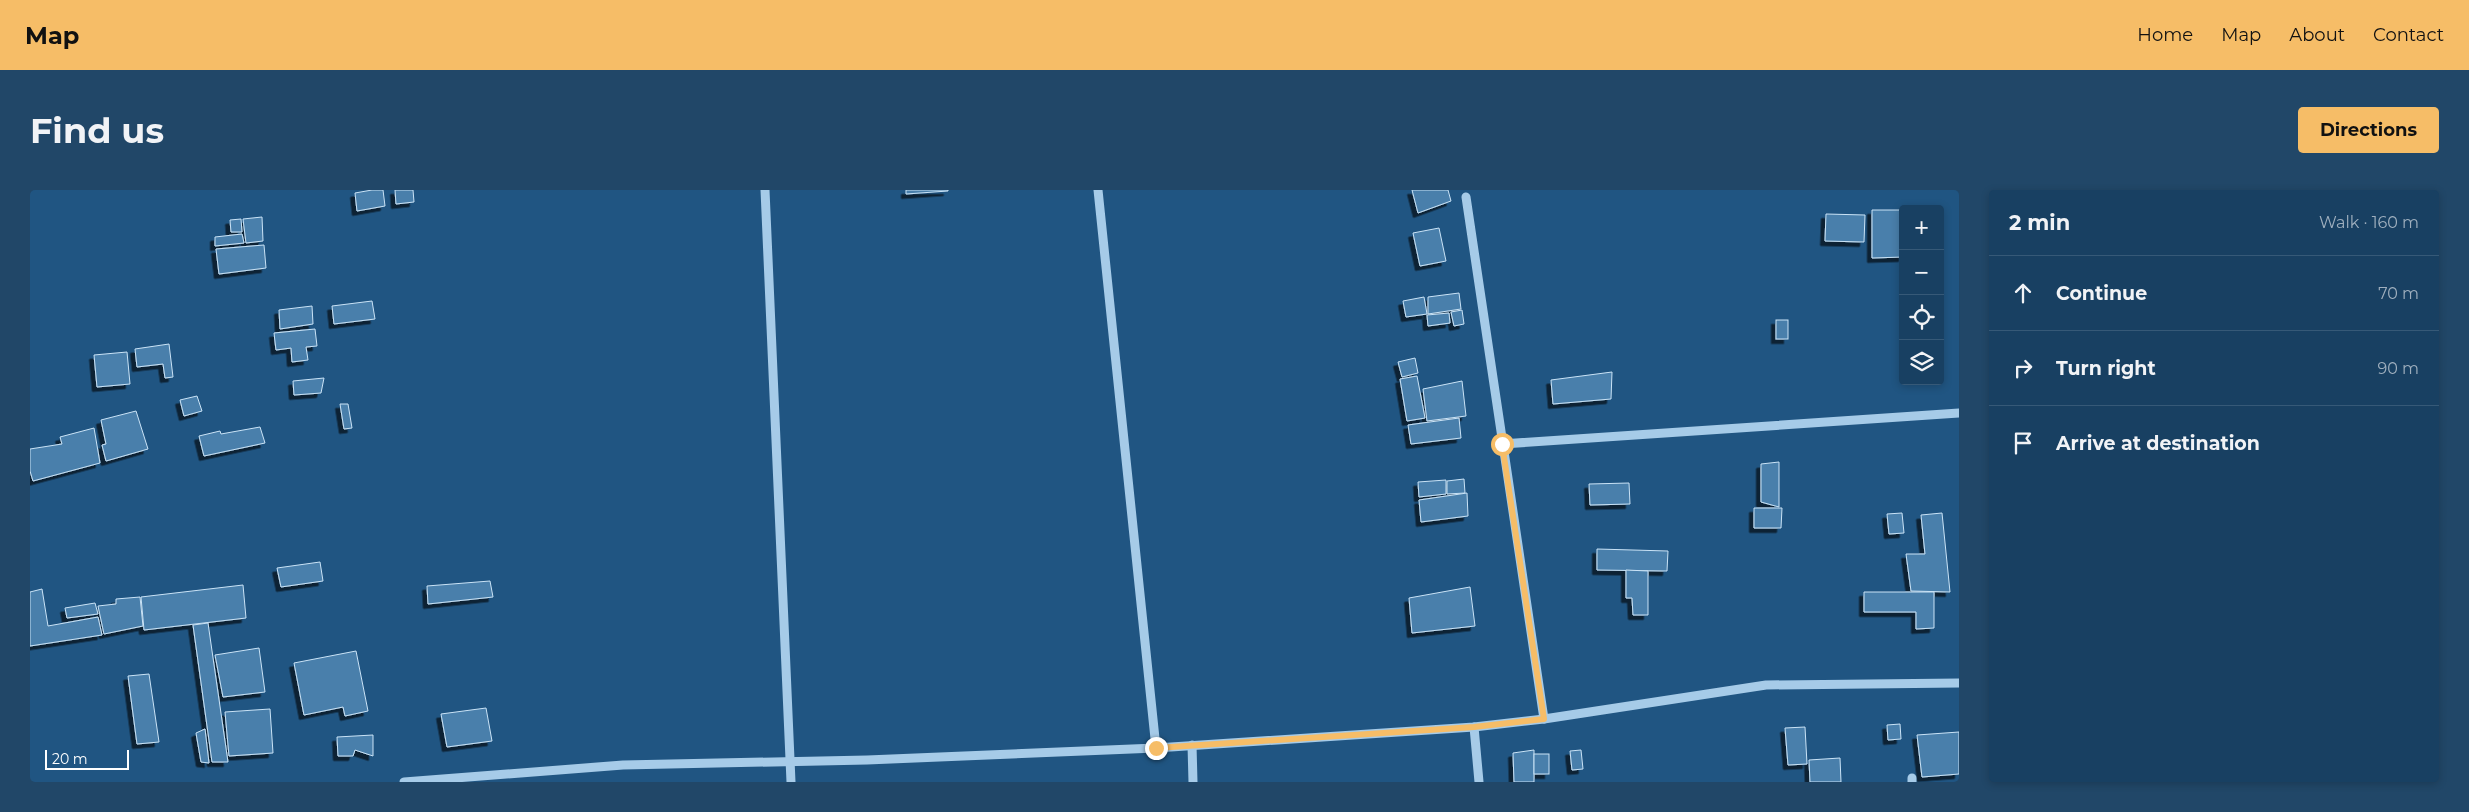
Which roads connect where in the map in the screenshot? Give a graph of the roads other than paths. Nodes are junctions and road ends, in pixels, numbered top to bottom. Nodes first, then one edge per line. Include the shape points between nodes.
1 (765, 190) edge
2 (1098, 190) edge
3 (1466, 197) dead end
4 (1959, 413) edge
5 (1502, 444) junction
6 (1959, 683) edge
7 (1544, 719) junction
8 (1474, 727) junction
9 (1192, 745) junction
10 (1156, 748) junction
11 (790, 762) junction
12 (404, 782) edge
13 (791, 782) edge
14 (1193, 782) edge
15 (1479, 782) edge

1 - 11 street
2 - 10 street
3 - 5 street
4 - 5 street
5 - 7 street
6 - 7 street via 1766,685
7 - 8 street
8 - 9 street
8 - 15 street
9 - 10 street
9 - 14 street
10 - 11 street
11 - 12 street via 623,765
11 - 13 street

